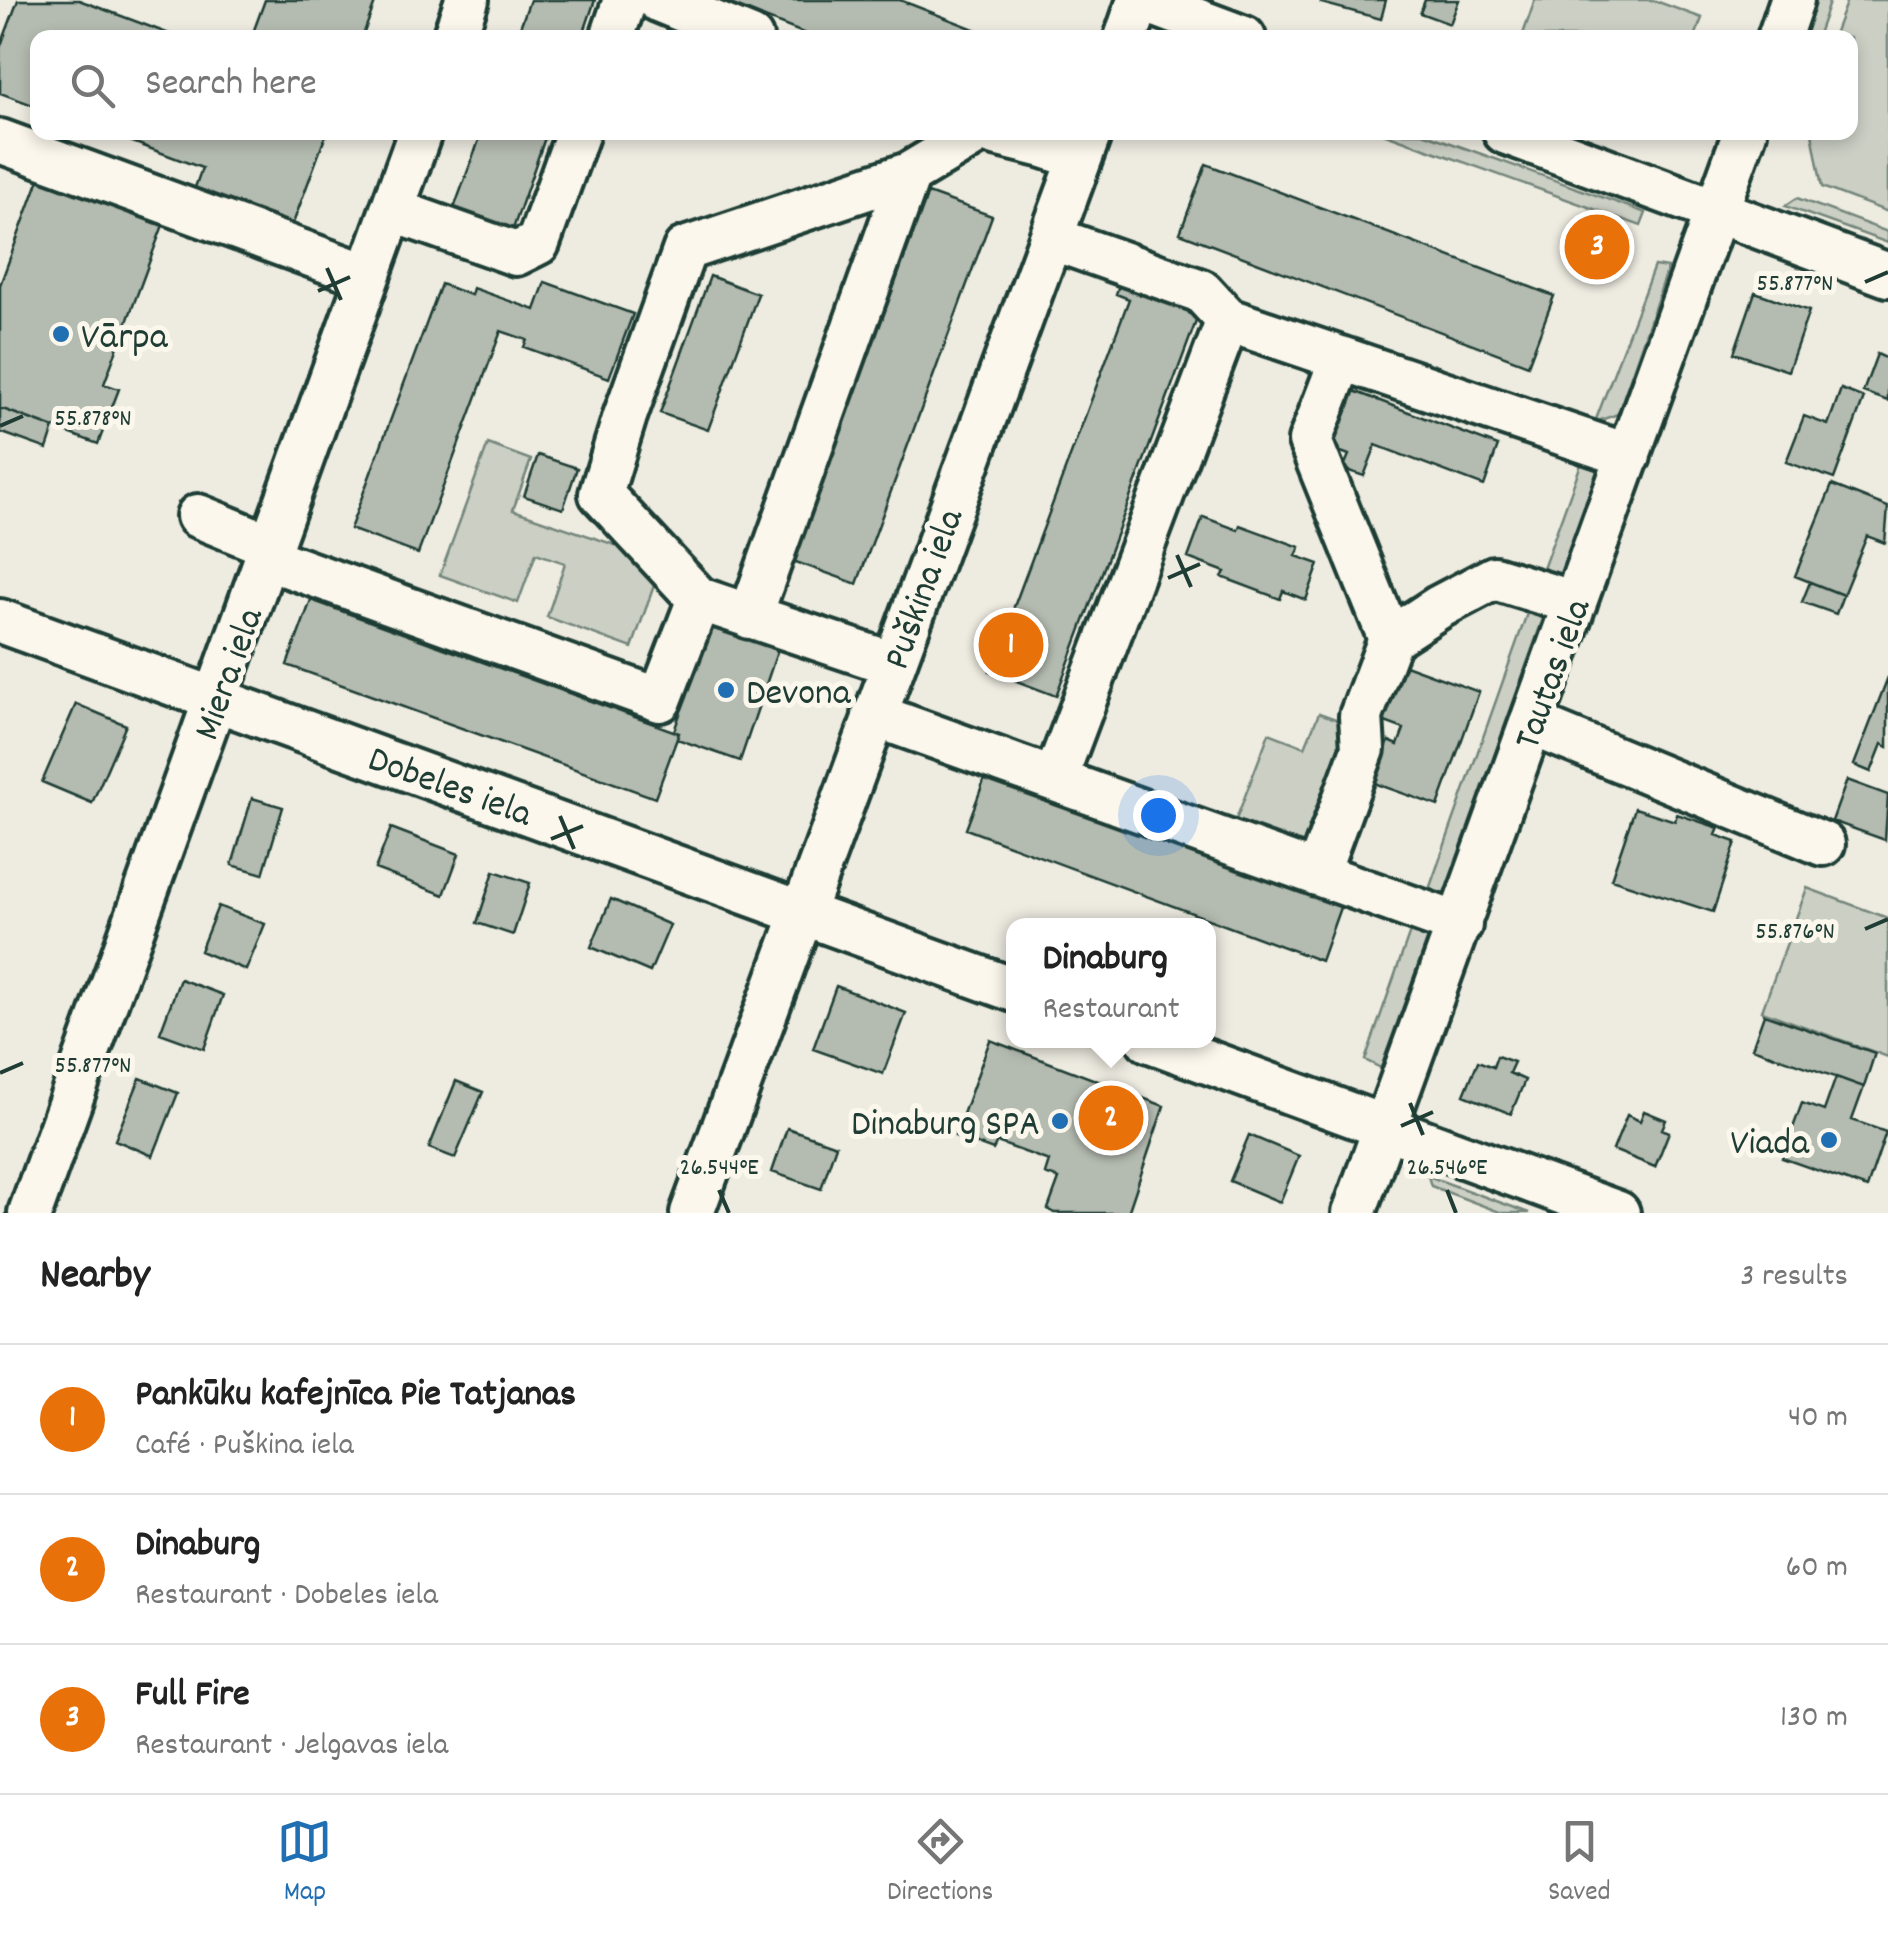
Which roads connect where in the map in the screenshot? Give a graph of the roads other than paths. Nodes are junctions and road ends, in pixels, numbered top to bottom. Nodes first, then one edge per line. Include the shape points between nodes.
1 (467, 0) edge
2 (625, 0) edge
3 (658, 0) edge
4 (1141, 0) edge
5 (1792, 0) edge
6 (457, 30) edge
7 (615, 30) edge
8 (731, 30) edge
9 (1129, 30) edge
10 (1222, 30) edge
11 (1782, 30) edge
12 (417, 140) edge
13 (575, 140) edge
14 (966, 140) edge
15 (1020, 140) edge
16 (1526, 140) edge
17 (1742, 140) edge
18 (0, 141) edge
19 (1085, 145) edge
20 (909, 174) junction
21 (392, 210) junction
22 (1717, 211) junction
23 (1051, 238) junction
24 (1888, 275) edge
25 (368, 276) junction
26 (1228, 320) junction
27 (1341, 360) junction
28 (1629, 456) junction
29 (198, 516) dead end
30 (269, 552) junction
31 (699, 599) junction
32 (1575, 603) junction
33 (750, 617) junction
34 (0, 620) edge
35 (1390, 639) junction
36 (893, 664) junction
37 (216, 700) junction
38 (874, 715) junction
39 (1532, 724) junction
40 (1055, 780) junction
41 (1823, 844) dead end
42 (1317, 874) junction
43 (802, 911) junction
44 (1460, 925) junction
45 (1006, 987) edge
46 (1169, 1048) edge
47 (1384, 1129) junction
48 (30, 1213) edge
49 (692, 1213) edge
50 (1354, 1213) edge
51 (1618, 1213) edge

1 - 6 street
2 - 7 street
3 - 8 street
4 - 9 street
4 - 10 street
5 - 11 street
12 - 21 street, Miera iela
13 - 21 street via 538,243 516,254
14 - 20 street
15 - 19 street
16 - 22 street
17 - 22 street, Tautas iela
18 - 25 street
19 - 23 street, Puškina iela
20 - 31 street via 684,248 602,494
20 - 33 street
21 - 25 street, Miera iela
22 - 24 street
22 - 28 street, Tautas iela
23 - 26 street via 1201,292
23 - 36 street, Puškina iela
25 - 30 street, Miera iela
26 - 27 street
26 - 40 street
27 - 28 street
27 - 35 street via 1310,441
28 - 32 street, Tautas iela
29 - 30 street
30 - 31 street via 660,700
30 - 37 street, Miera iela
31 - 33 street
32 - 35 street via 1494,578
32 - 39 street, Tautas iela
33 - 36 street
34 - 37 street, Dobeles iela
35 - 42 street via 1361,716 1363,749
36 - 38 street, Puškina iela
37 - 43 street, Dobeles iela
37 - 48 street, Miera iela
38 - 40 street
38 - 43 street, Puškina iela
39 - 41 street
39 - 44 street, Tautas iela
40 - 42 street
42 - 44 street
43 - 45 street, Dobeles iela
43 - 49 street, Puškina iela
44 - 47 street, Tautas iela
46 - 47 street
47 - 50 street, Tautas iela
47 - 51 street

